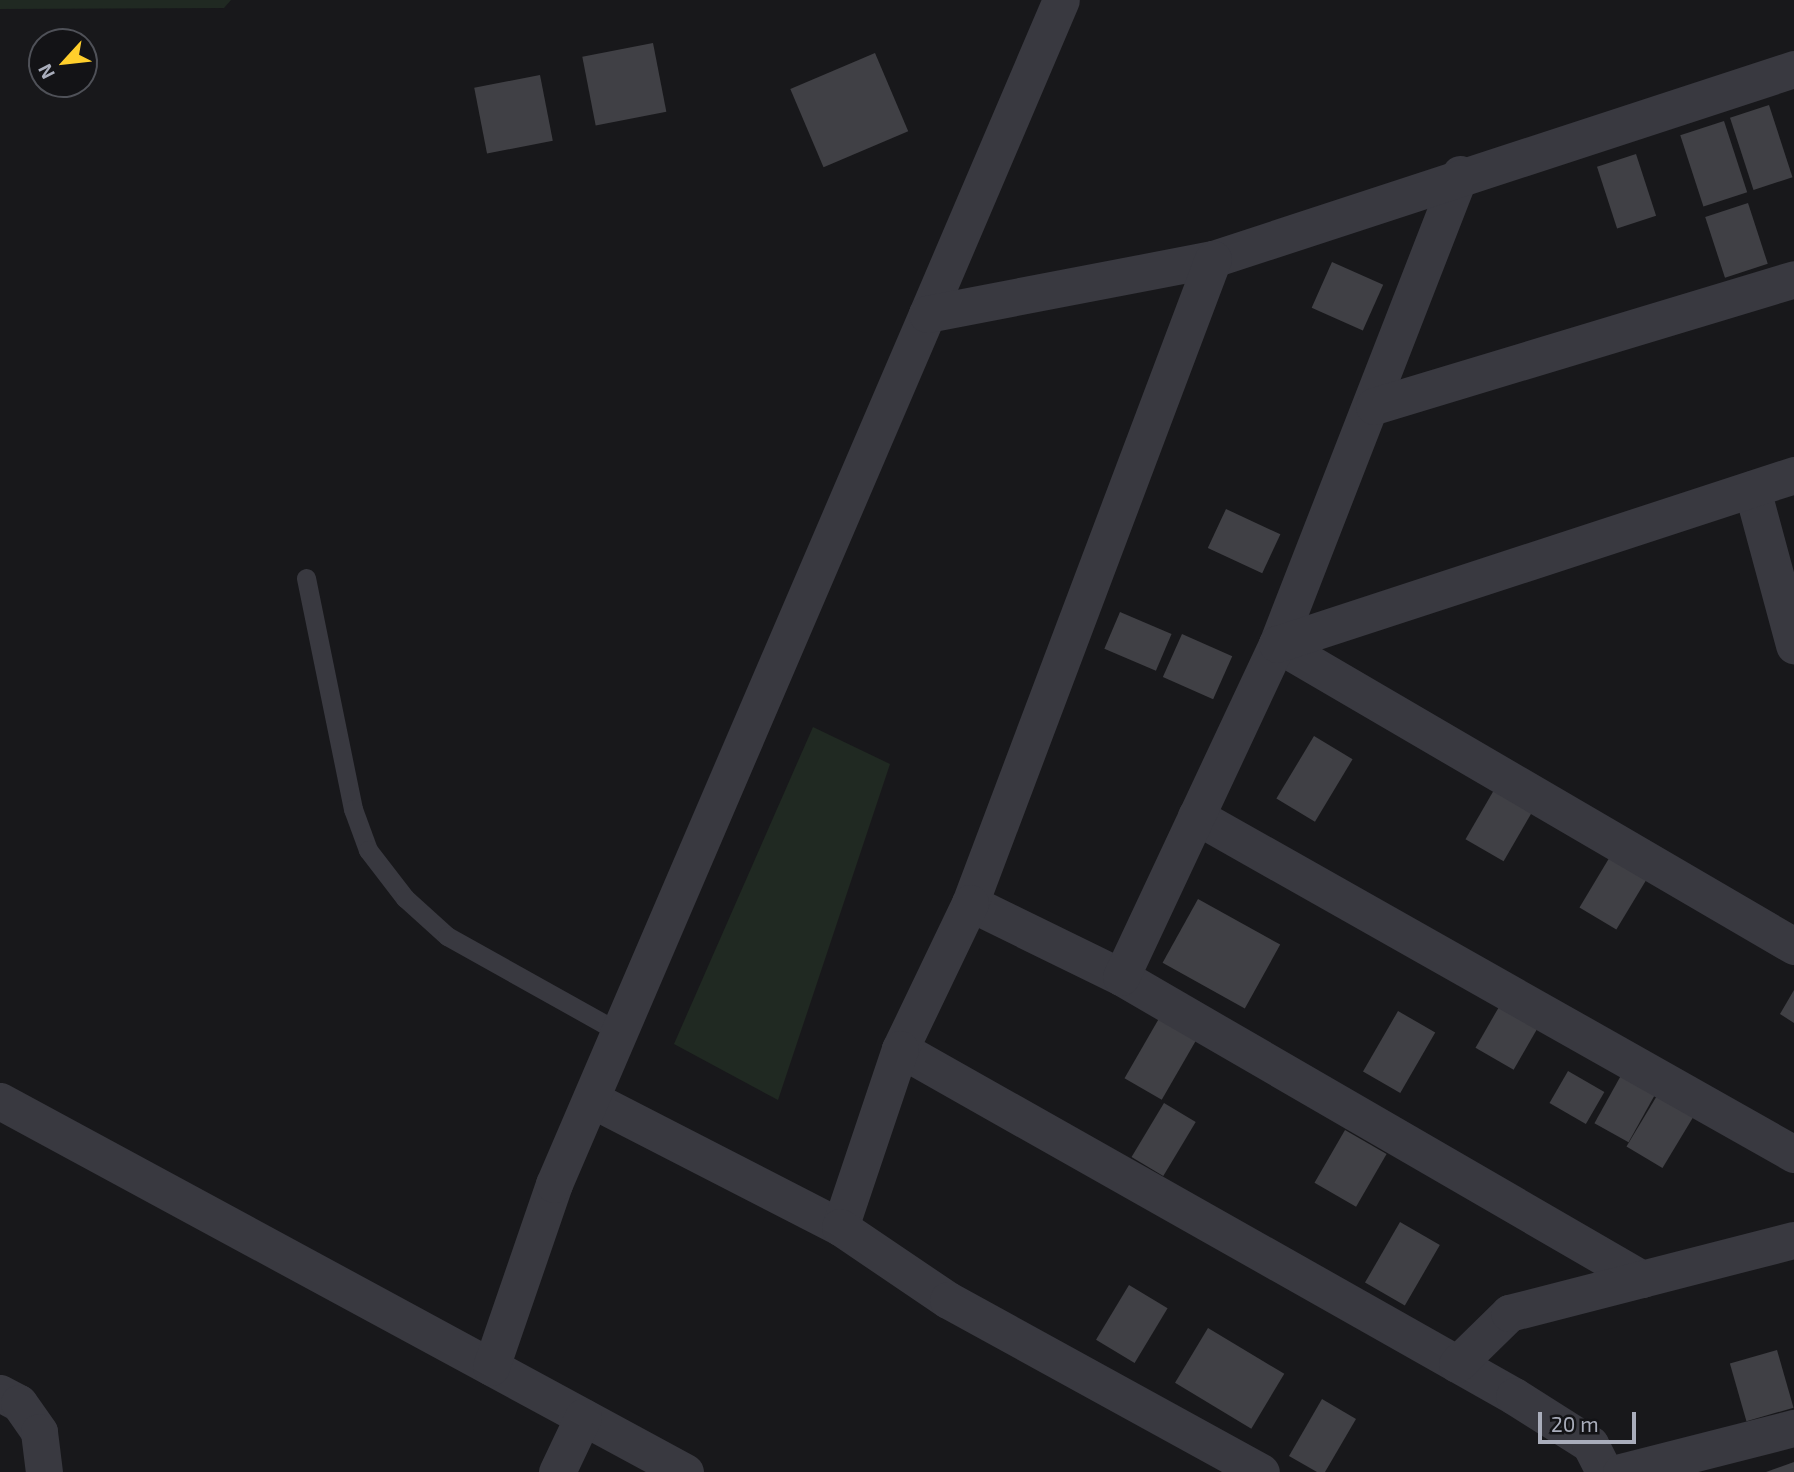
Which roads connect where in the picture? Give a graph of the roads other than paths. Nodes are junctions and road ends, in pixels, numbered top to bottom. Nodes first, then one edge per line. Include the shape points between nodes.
1 (1061, 0) edge
2 (1794, 69) edge
3 (1460, 174) junction
4 (1213, 259) junction
5 (1794, 279) edge
6 (927, 314) junction
7 (1374, 406) junction
8 (1794, 475) edge
9 (1752, 489) junction
10 (306, 578) dead end
11 (1277, 644) junction
12 (1794, 645) edge
13 (1196, 816) junction
14 (970, 903) junction
15 (1794, 946) edge
16 (1121, 977) junction
17 (619, 1032) junction
18 (900, 1049) junction
19 (591, 1099) junction
20 (0, 1101) edge
21 (1794, 1154) edge
22 (840, 1227) junction
23 (1794, 1240) edge
24 (1642, 1279) junction
25 (1457, 1364) junction
26 (491, 1367) junction
27 (0, 1393) edge
28 (583, 1417) junction
29 (1794, 1428) edge
30 (47, 1469) edge
31 (557, 1472) edge
32 (685, 1472) edge
33 (1261, 1472) edge
34 (1604, 1472) edge
35 (1621, 1472) edge

1 - 6 street
2 - 3 street
3 - 4 street
3 - 7 street
4 - 6 street
4 - 14 street
5 - 7 street
6 - 17 street
7 - 11 street
8 - 9 street
9 - 11 street
9 - 12 street
10 - 17 lane via 353,808 368,850 405,898 447,936
11 - 13 street
11 - 15 street
13 - 16 street
13 - 21 street
14 - 16 street
14 - 18 street
16 - 24 street
17 - 19 street
18 - 22 street
18 - 25 street
19 - 22 street
19 - 26 street
20 - 26 street
22 - 33 street via 948,1300
23 - 24 street
24 - 25 street via 1509,1313
25 - 34 street via 1590,1444
26 - 28 street
27 - 30 street via 19,1403 39,1432
28 - 31 street
28 - 32 street
29 - 35 street

